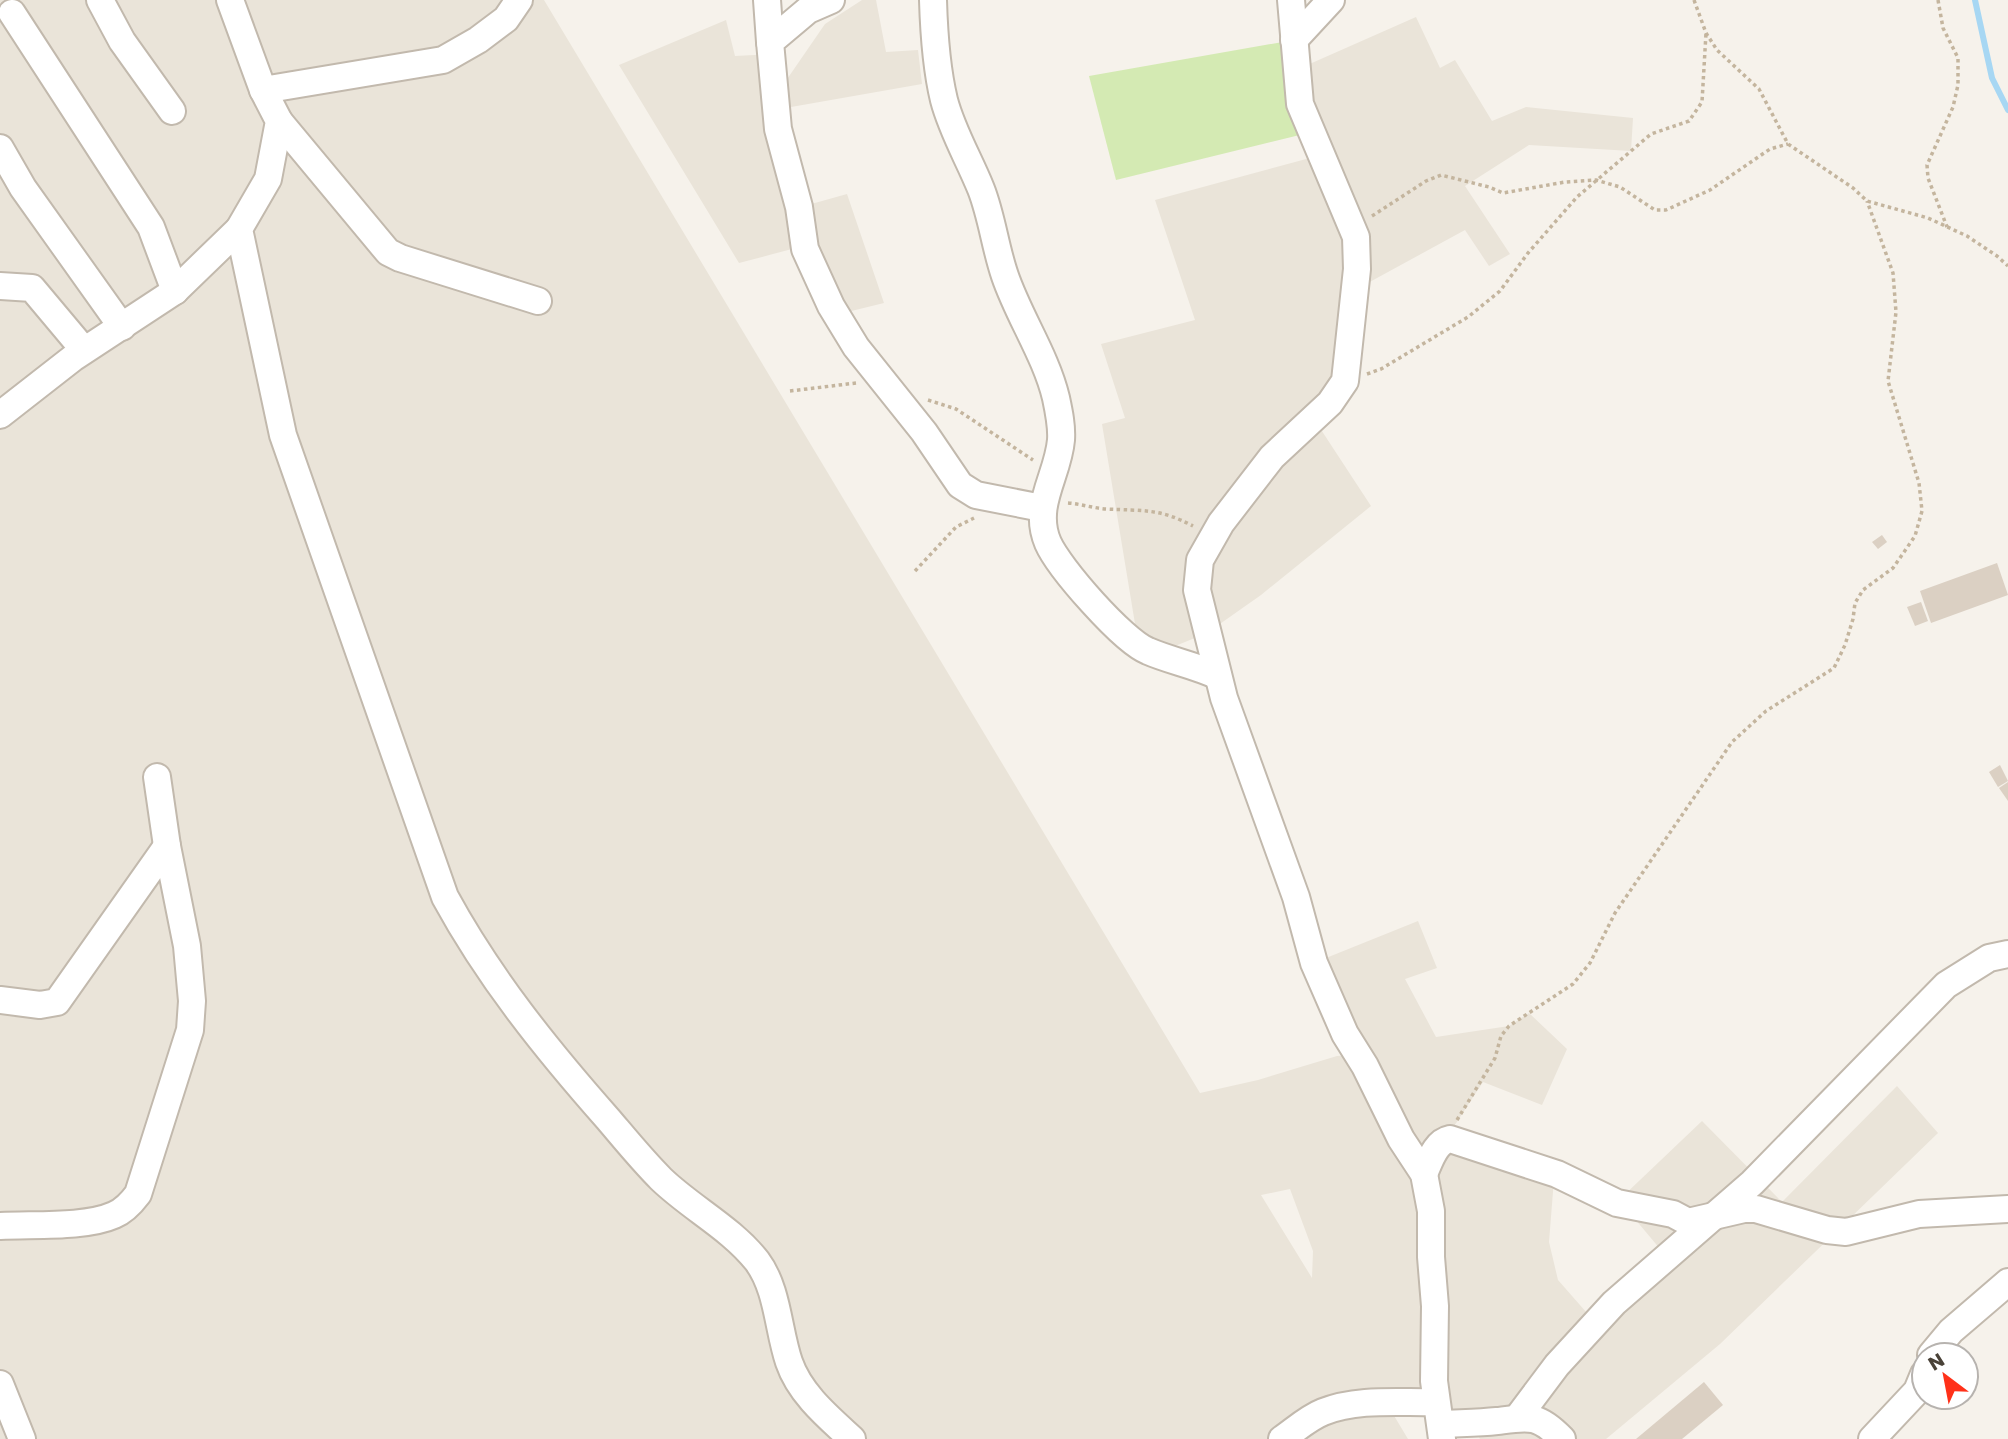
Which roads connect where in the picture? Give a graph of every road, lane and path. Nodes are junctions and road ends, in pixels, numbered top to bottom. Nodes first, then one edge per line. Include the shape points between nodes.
1 (100, 0) edge
2 (230, 0) edge
3 (519, 0) edge
4 (767, 0) edge
5 (831, 0) edge
6 (933, 0) edge
7 (1291, 0) edge
8 (1331, 0) edge
9 (1694, 0) edge
10 (1938, 0) edge
11 (14, 11) edge
12 (1706, 33) junction
13 (1294, 40) junction
14 (770, 42) junction
15 (263, 90) junction
16 (172, 111) dead end
17 (279, 121) junction
18 (1788, 144) junction
19 (0, 148) edge
20 (1596, 180) junction
21 (1867, 201) junction
22 (1947, 227) junction
23 (1353, 228) junction
24 (239, 229) junction
25 (2008, 266) edge
26 (0, 286) edge
27 (175, 291) junction
28 (538, 301) dead end
29 (121, 327) junction
30 (84, 350) junction
31 (1345, 381) junction
32 (0, 415) edge
33 (1042, 508) junction
34 (1218, 676) junction
35 (158, 777) dead end
36 (167, 846) junction
37 (2008, 954) edge
38 (0, 1000) edge
39 (1444, 1140) junction
40 (1424, 1174) junction
41 (2008, 1209) edge
42 (1717, 1214) junction
43 (0, 1226) edge
44 (2008, 1282) edge
45 (1943, 1341) edge
46 (0, 1384) edge
47 (1910, 1398) edge
48 (1508, 1419) junction
49 (1440, 1422) edge
50 (22, 1439) edge
51 (852, 1439) edge
52 (1282, 1439) edge
53 (1475, 1439) edge
54 (1562, 1439) edge
55 (1872, 1439) edge

1 - 16 street via 122,41
2 - 15 street
3 - 15 street via 506,19 443,60
4 - 14 street
5 - 14 street via 808,10
6 - 33 street via 944,101 981,189 1004,274 1056,398 1061,439
7 - 13 street
8 - 13 street
9 - 12 path
10 - 22 path via 1943,27 1958,58 1953,107 1927,165
11 - 27 street via 151,227
12 - 18 path via 1717,50 1759,89
12 - 20 path via 1702,102 1689,121 1651,134
13 - 23 street via 1300,104
14 - 33 street via 778,130 805,249 831,306 856,347 960,485 976,495
15 - 17 street
17 - 24 street via 268,179
17 - 28 street via 388,251
18 - 20 path via 1770,149 1710,190 1666,210 1655,210 1620,187
18 - 21 path
19 - 29 street
20 - 23 path via 1503,194 1441,175
20 - 31 path via 1528,253 1500,292 1468,317 1381,369
21 - 22 path
21 - 39 path via 1893,273 1896,312 1888,381 1919,483 1922,511 1915,536 1893,568 1863,590 1855,603 1835,668 1766,711 1731,742 1615,913 1590,963 1573,984 1501,1036 1495,1058
22 - 25 path
23 - 31 street via 1357,270
24 - 27 street
24 - 51 street via 283,435 445,897 466,935 560,1066 662,1181 745,1247 760,1265 789,1364 822,1412
26 - 30 street via 32,288
27 - 29 street
29 - 30 street
30 - 32 street
31 - 34 street via 1331,402 1272,457 1221,523 1200,560 1197,590
33 - 34 street via 1047,542 1060,563 1122,634 1146,651
34 - 40 street via 1296,897 1314,963 1345,1034
35 - 36 street
36 - 38 street via 57,1002 40,1005
36 - 43 street via 187,946 190,1030 138,1194 116,1215 93,1222
37 - 42 street via 1989,958 1946,985
39 - 40 street
39 - 42 street via 1550,1171 1617,1203 1673,1213 1688,1222
40 - 49 street via 1431,1210 1436,1306 1433,1381
41 - 42 street via 1919,1214 1846,1231 1827,1230 1756,1209
42 - 48 street via 1614,1303
44 - 45 street
46 - 50 street
47 - 55 street
48 - 49 street
48 - 53 street
48 - 54 street via 1537,1420
49 - 52 street via 1368,1404 1311,1418

